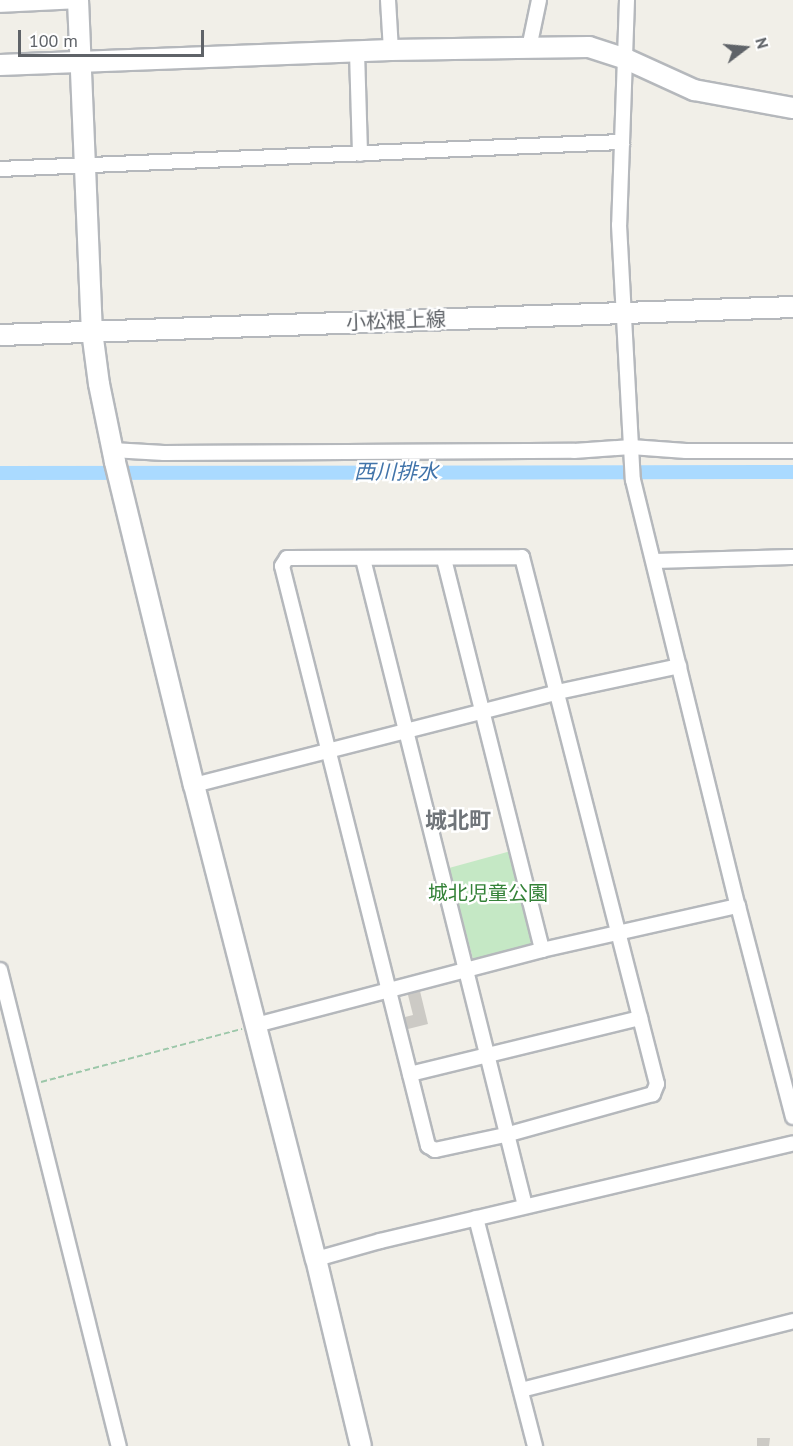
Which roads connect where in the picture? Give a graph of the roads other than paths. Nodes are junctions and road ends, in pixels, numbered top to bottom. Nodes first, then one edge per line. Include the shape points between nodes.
1 (78, 0) edge
2 (388, 0) edge
3 (539, 0) edge
4 (627, 0) edge
5 (0, 5) edge
6 (529, 48) junction
7 (391, 50) junction
8 (357, 52) junction
9 (626, 59) junction
10 (81, 62) junction
11 (0, 65) edge
12 (793, 108) edge
13 (622, 142) junction
14 (360, 154) junction
15 (86, 166) junction
16 (0, 169) edge
17 (793, 307) edge
18 (622, 313) junction
19 (92, 332) junction
20 (0, 335) edge
21 (793, 451) edge
22 (631, 452) junction
23 (114, 456) junction
24 (793, 557) edge
25 (363, 559) junction
26 (444, 559) junction
27 (655, 561) junction
28 (679, 666) junction
29 (558, 692) junction
30 (481, 713) junction
31 (407, 733) junction
32 (327, 752) junction
33 (194, 785) junction
34 (738, 906) junction
35 (620, 932) junction
36 (542, 950) junction
37 (0, 970) edge
38 (466, 970) junction
39 (389, 989) junction
40 (640, 1018) junction
41 (256, 1025) junction
42 (485, 1054) junction
43 (410, 1074) junction
44 (793, 1117) edge
45 (505, 1134) junction
46 (793, 1143) edge
47 (525, 1206) junction
48 (476, 1218) junction
49 (316, 1259) junction
50 (793, 1321) edge
51 (521, 1390) junction
52 (119, 1446) edge
53 (361, 1446) edge
54 (535, 1446) edge

1 - 5 street
1 - 10 street
2 - 7 street
3 - 6 street
4 - 9 street
6 - 7 street
6 - 9 street via 590,47
7 - 8 street
8 - 10 street
8 - 14 street
9 - 12 street via 694,90
9 - 13 street
10 - 11 street
10 - 15 street
13 - 14 street
13 - 18 street
14 - 15 street
15 - 16 street
15 - 19 street
17 - 18 street, 小松根上線
18 - 19 street, 小松根上線
18 - 22 street
19 - 20 street, 小松根上線
19 - 23 street
21 - 22 street
22 - 23 street
22 - 27 street via 633,480
23 - 33 street
24 - 27 street
25 - 26 street
25 - 31 street
25 - 32 street via 287,558 282,566
26 - 29 street via 522,557
26 - 30 street
27 - 28 street
28 - 29 street
28 - 34 street
29 - 30 street
29 - 35 street
30 - 31 street
30 - 36 street
31 - 32 street
31 - 38 street
32 - 33 street
32 - 39 street
33 - 41 street
34 - 35 street
34 - 44 street
35 - 36 street
35 - 40 street
36 - 38 street
37 - 52 street
38 - 39 street
38 - 42 street
39 - 41 street
39 - 43 street
40 - 42 street
40 - 45 street via 657,1084 653,1094
41 - 49 street
42 - 43 street
42 - 45 street
43 - 45 street via 428,1146 435,1150
45 - 47 street
46 - 47 street
47 - 48 street
48 - 49 street
48 - 51 street
49 - 53 street
50 - 51 street
51 - 54 street

